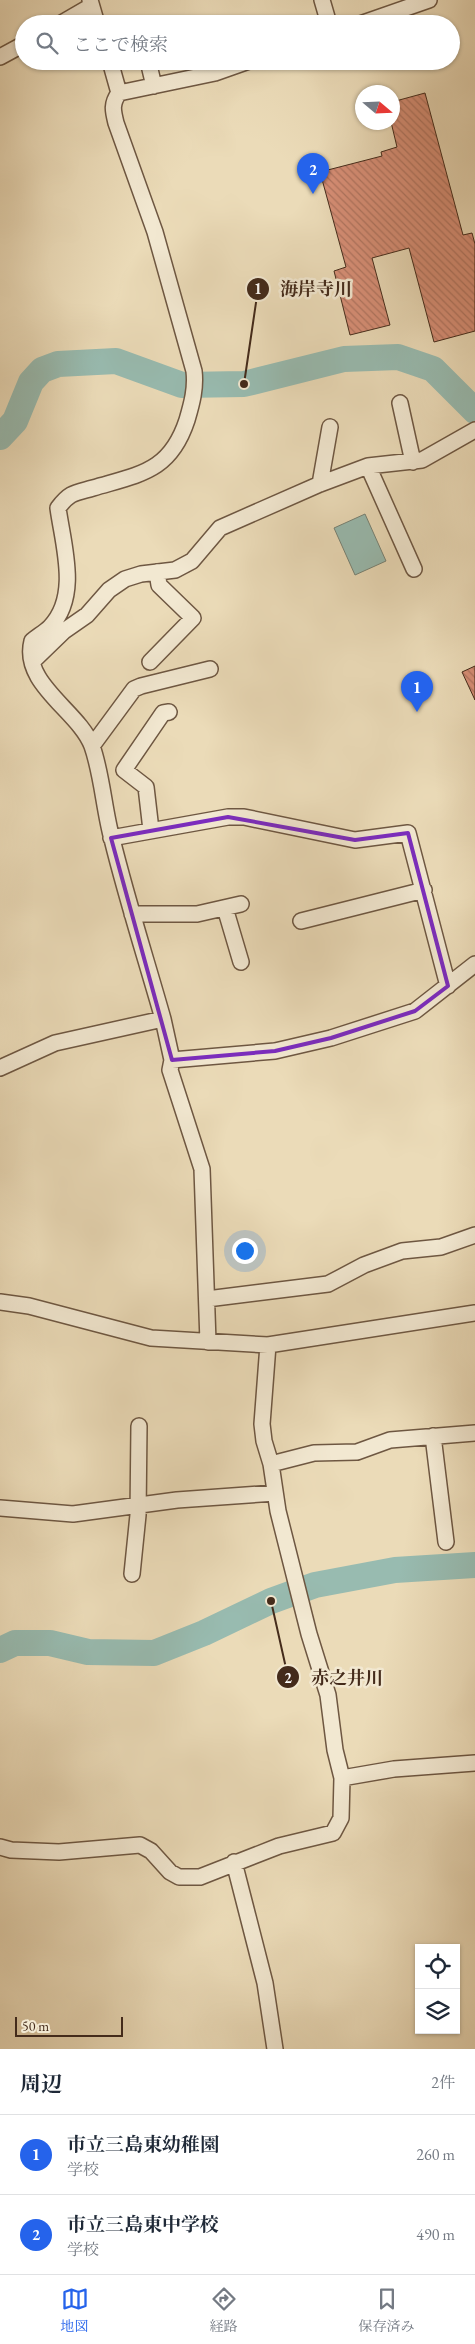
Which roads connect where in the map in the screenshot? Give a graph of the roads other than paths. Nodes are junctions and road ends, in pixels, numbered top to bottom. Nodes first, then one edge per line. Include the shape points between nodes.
1 (322, 0) edge
2 (429, 0) edge
3 (90, 3) edge
4 (73, 15) edge
5 (94, 15) edge
6 (326, 15) edge
7 (386, 15) edge
8 (15, 49) edge
9 (0, 57) edge
10 (113, 70) edge
11 (150, 70) edge
12 (224, 70) edge
13 (154, 86) junction
14 (119, 93) junction
15 (400, 403) dead end
16 (330, 427) dead end
17 (475, 430) edge
18 (412, 462) junction
19 (368, 466) junction
20 (320, 484) junction
21 (414, 570) dead end
22 (157, 572) junction
23 (33, 661) junction
24 (150, 662) dead end
25 (210, 669) dead end
26 (169, 712) dead end
27 (92, 746) junction
28 (150, 830) junction
29 (111, 838) junction
30 (424, 890) junction
31 (241, 904) dead end
32 (225, 908) junction
33 (132, 914) junction
34 (301, 921) dead end
35 (241, 962) dead end
36 (475, 964) edge
37 (448, 986) junction
38 (163, 1019) junction
39 (172, 1060) junction
40 (0, 1068) edge
41 (475, 1235) edge
42 (207, 1299) junction
43 (0, 1302) edge
44 (475, 1313) edge
45 (208, 1342) junction
46 (268, 1346) junction
47 (139, 1426) dead end
48 (475, 1433) edge
49 (433, 1436) junction
50 (270, 1464) junction
51 (275, 1493) junction
52 (137, 1506) junction
53 (0, 1508) edge
54 (446, 1542) dead end
55 (132, 1574) dead end
56 (475, 1763) edge
57 (342, 1778) junction
58 (0, 1847) edge
59 (234, 1862) junction
60 (275, 2049) edge

1 - 6 street
2 - 7 street
3 - 4 street
3 - 5 street
8 - 9 street
10 - 14 street
11 - 13 street
12 - 13 street
13 - 14 street
14 - 23 street via 112,109 155,232 195,385 184,428 166,459 154,468 68,495 58,508 68,585 64,606 50,627 32,641
15 - 18 street
16 - 20 street
17 - 18 street via 422,460
18 - 19 street
19 - 20 street
19 - 21 street
20 - 22 street via 220,528 192,561 175,570
22 - 23 street via 125,579 109,590 86,615
22 - 24 street via 159,585 193,618
23 - 27 street via 41,680 83,729
25 - 27 street via 134,689
26 - 28 street via 163,713 124,770 146,787
27 - 29 street
28 - 29 street
28 - 30 street via 244,817 355,840 408,833
29 - 33 street
30 - 34 street
30 - 37 street
31 - 32 street
32 - 33 street via 198,914
32 - 35 street
33 - 38 street
36 - 37 street
37 - 39 street via 415,1011 330,1038 275,1051
38 - 39 street
38 - 40 street via 55,1043
39 - 42 street via 170,1070 202,1169
41 - 42 street via 441,1247 402,1251 364,1265 328,1284
42 - 45 street
43 - 45 street via 29,1306 151,1338
44 - 46 street
45 - 46 street
46 - 50 street via 262,1424
47 - 52 street
48 - 49 street
49 - 50 street via 390,1440 358,1452 314,1453
49 - 54 street
50 - 51 street
51 - 52 street
51 - 57 street via 309,1634 328,1695
52 - 53 street via 64,1515 34,1509
52 - 55 street
56 - 57 street via 394,1769
57 - 59 street via 340,1818 333,1833 279,1846
58 - 59 street via 59,1852 140,1844 179,1877 200,1877
59 - 60 street via 265,1983

